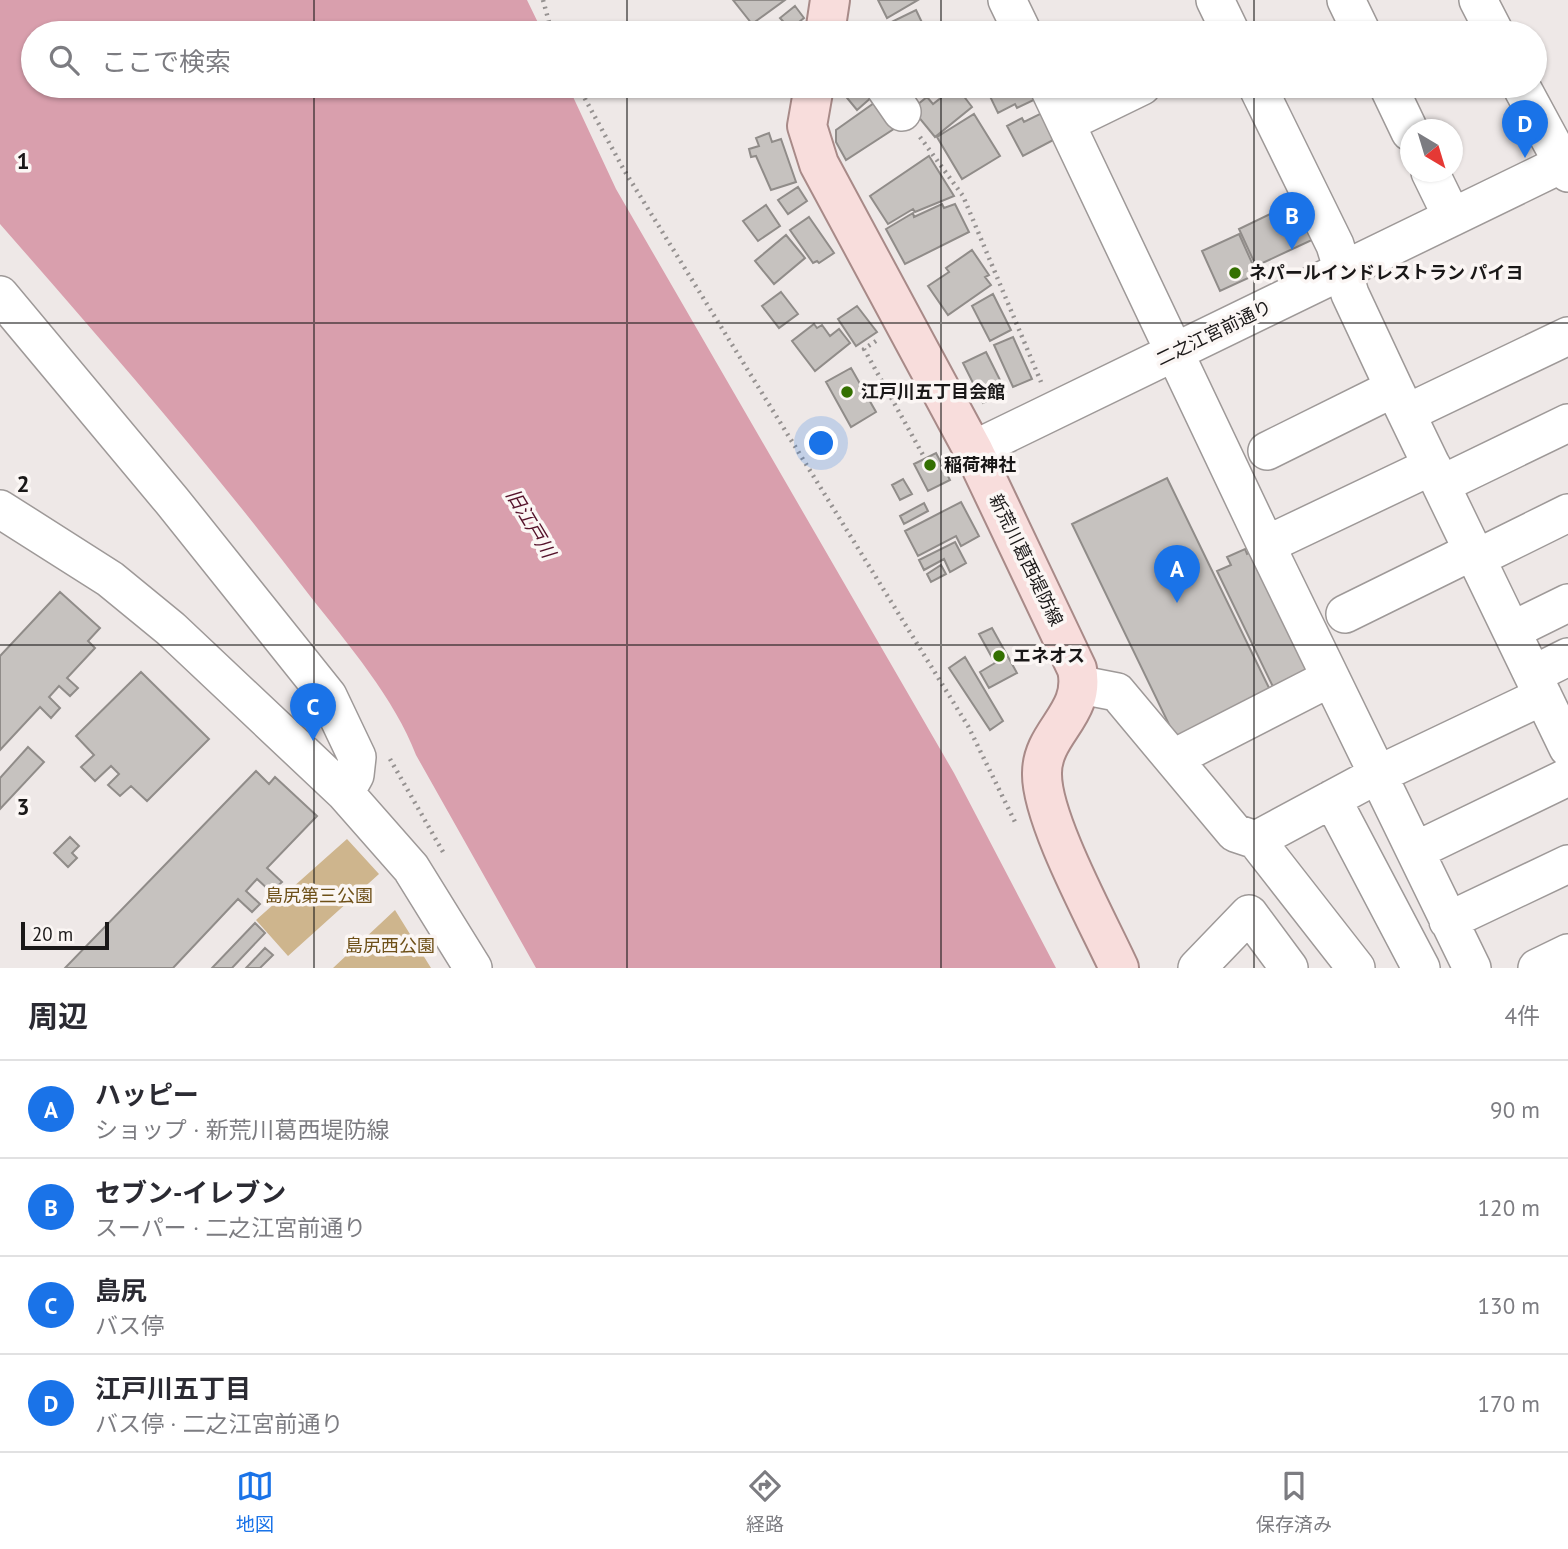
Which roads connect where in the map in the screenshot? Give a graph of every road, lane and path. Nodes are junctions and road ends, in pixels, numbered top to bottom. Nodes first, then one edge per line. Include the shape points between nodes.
1 (543, 0) edge
2 (830, 0) edge
3 (1007, 0) edge
4 (1215, 0) edge
5 (1346, 0) edge
6 (1478, 0) edge
7 (549, 21) edge
8 (827, 21) edge
9 (1017, 21) edge
10 (1225, 21) edge
11 (1356, 21) edge
12 (1489, 21) edge
13 (585, 98) edge
14 (812, 98) edge
15 (1054, 98) edge
16 (1117, 98) edge
17 (1263, 98) edge
18 (1394, 98) edge
19 (1528, 98) edge
20 (894, 101) edge
21 (1404, 119) edge
22 (1066, 123) junction
23 (1566, 166) edge
24 (1435, 182) edge
25 (1452, 217) junction
26 (1342, 271) junction
27 (0, 295) edge
28 (1568, 336) edge
29 (878, 341) dead end
30 (1177, 352) junction
31 (1400, 400) junction
32 (1053, 409) junction
33 (1568, 423) edge
34 (973, 450) junction
35 (1267, 451) dead end
36 (923, 455) dead end
37 (1437, 475) junction
38 (0, 509) edge
39 (1568, 513) edge
40 (1266, 545) junction
41 (1475, 554) junction
42 (1568, 603) edge
43 (1345, 614) dead end
44 (1513, 629) junction
45 (1568, 657) edge
46 (1330, 678) junction
47 (1080, 685) junction
48 (1538, 685) junction
49 (1568, 748) edge
50 (1174, 758) junction
51 (1377, 775) junction
52 (1568, 777) edge
53 (345, 793) junction
54 (1332, 799) junction
55 (1018, 829) dead end
56 (1256, 840) junction
57 (1415, 851) junction
58 (1568, 864) edge
59 (1448, 921) junction
60 (1568, 953) edge
61 (1214, 961) edge
62 (473, 968) edge
63 (1119, 968) edge
64 (1289, 968) edge
65 (1356, 968) edge
66 (1421, 968) edge
67 (1472, 968) edge
68 (1537, 968) edge

1 - 7 path
2 - 8 main road
3 - 9 street
4 - 10 street
5 - 11 street
6 - 12 street
13 - 55 path via 624,170 968,726
14 - 34 main road, 新荒川葛西堤防線 via 807,126 819,164
15 - 22 street
16 - 22 street
17 - 26 street via 1335,245
18 - 21 street
19 - 23 street
20 - 32 path via 963,196
22 - 30 street
23 - 25 street, 二之江宮前通り
24 - 25 street
25 - 26 street, 二之江宮前通り
26 - 30 street, 二之江宮前通り
26 - 31 street
27 - 53 street via 328,696 357,757 355,775
28 - 31 street
29 - 36 path via 864,349
30 - 32 street, 二之江宮前通り
30 - 40 street
31 - 35 street
31 - 37 street
32 - 34 street, 二之江宮前通り
33 - 37 street
34 - 47 main road, 新荒川葛西堤防線 via 1070,652
37 - 40 street
37 - 41 street
38 - 53 street via 131,596
39 - 41 street
40 - 46 street
41 - 43 street
41 - 44 street
42 - 44 street
44 - 48 street
45 - 48 street
46 - 50 street
46 - 51 street
47 - 50 street via 1116,692
47 - 63 main road via 1045,757 1043,788 1059,836
48 - 49 street
48 - 51 street
50 - 56 street via 1235,833
51 - 54 street
51 - 57 street
52 - 57 street
53 - 62 street via 411,868
54 - 56 street
54 - 66 street
56 - 65 street
57 - 59 street
58 - 59 street
59 - 67 street
60 - 68 street
61 - 64 street via 1250,914

